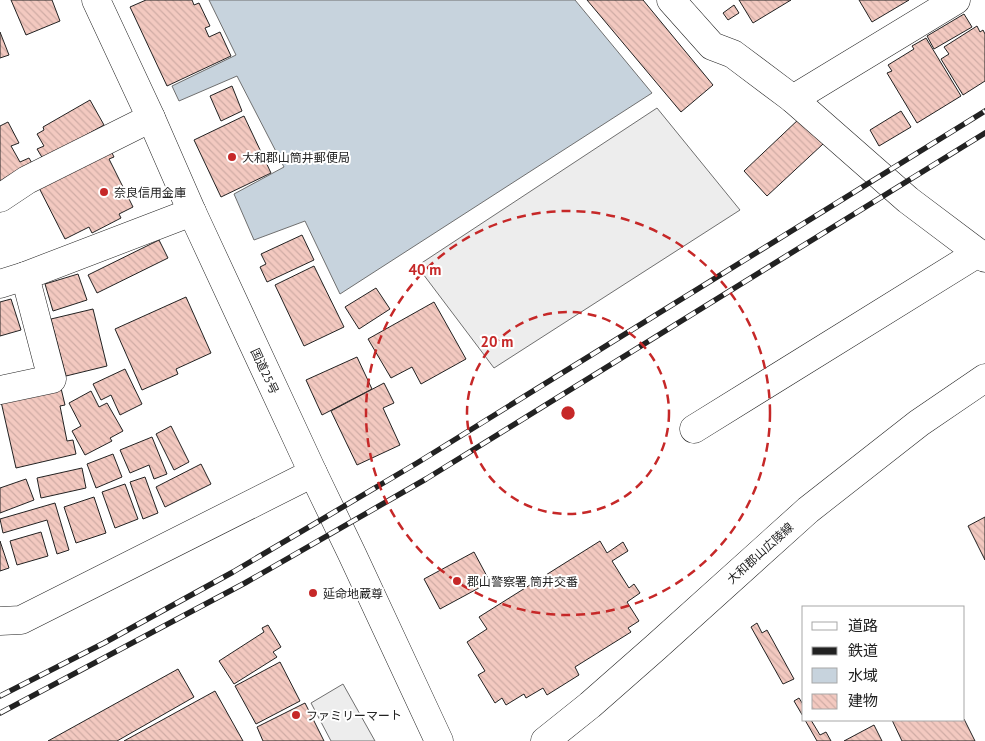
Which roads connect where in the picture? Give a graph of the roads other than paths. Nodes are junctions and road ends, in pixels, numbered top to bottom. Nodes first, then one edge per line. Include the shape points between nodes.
1 (96, 0) edge
2 (671, 0) edge
3 (956, 0) edge
4 (794, 99) junction
5 (151, 118) junction
6 (0, 198) edge
7 (192, 212) junction
8 (982, 255) edge
9 (13, 280) edge
10 (985, 378) edge
11 (0, 390) edge
12 (694, 430) dead end
13 (312, 473) junction
14 (0, 621) edge
15 (439, 741) edge
16 (545, 741) edge

1 - 5 main road, 国道25号
2 - 4 main road via 712,46 733,54
3 - 4 main road
4 - 8 main road via 908,200
5 - 6 main road via 27,180
5 - 7 main road, 国道25号
7 - 9 main road
7 - 13 main road, 国道25号
8 - 12 main road
9 - 11 main road via 52,379
10 - 16 main road, 大和郡山広陵線 via 919,423 808,510 590,705
13 - 14 main road via 21,620
13 - 15 main road, 国道25号

